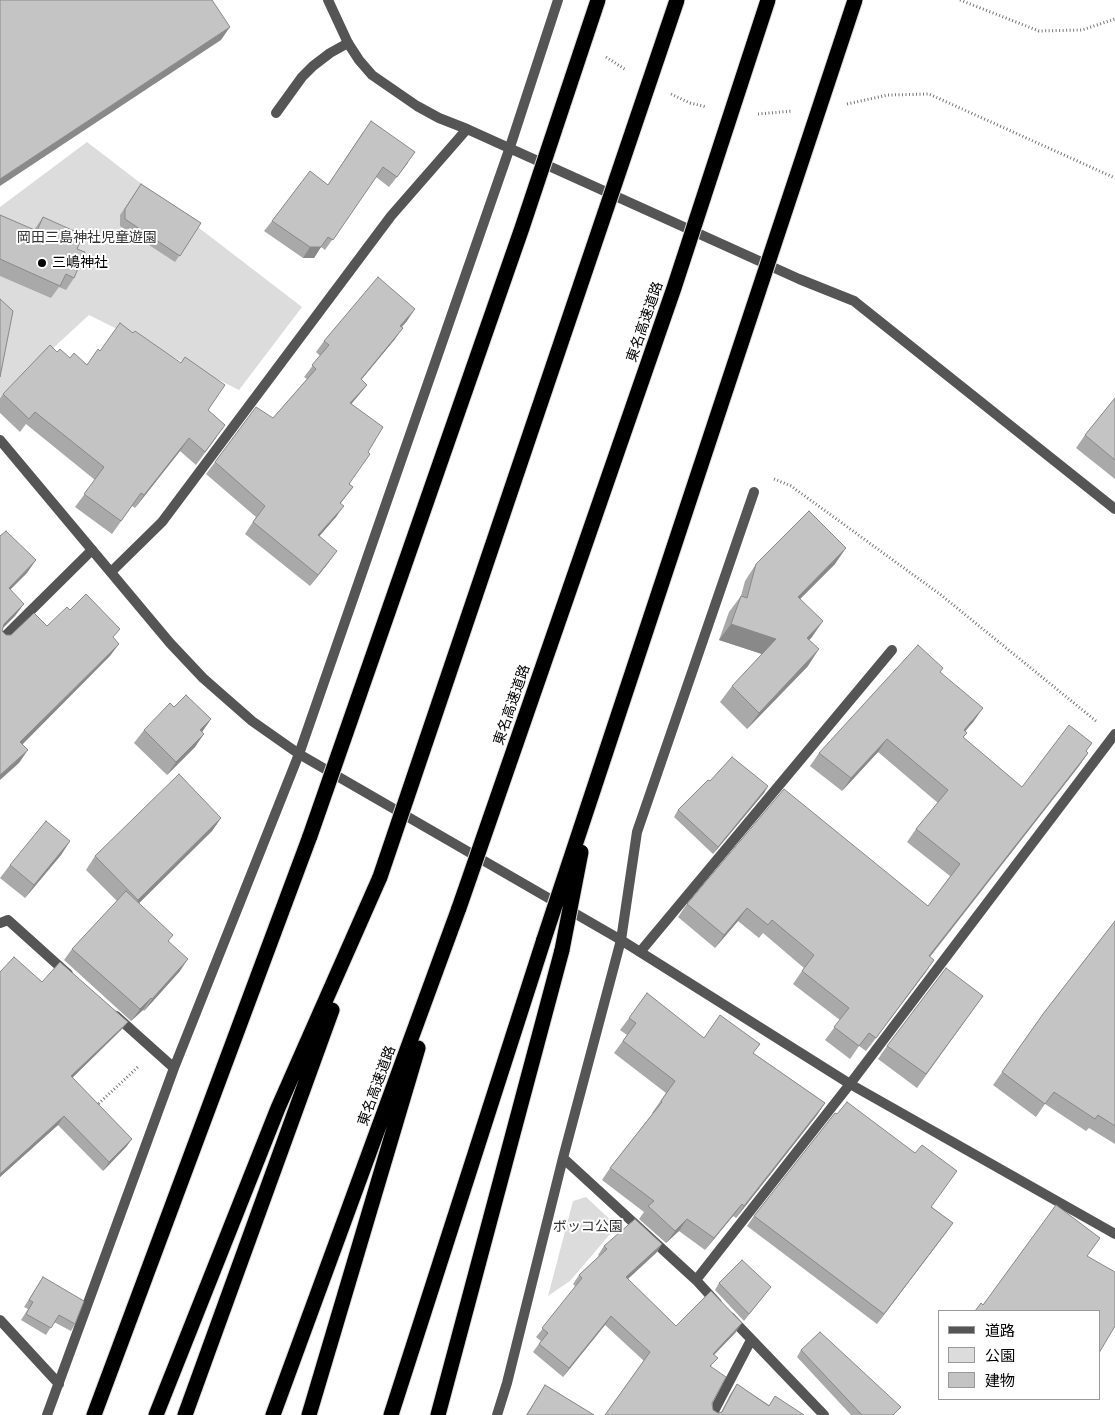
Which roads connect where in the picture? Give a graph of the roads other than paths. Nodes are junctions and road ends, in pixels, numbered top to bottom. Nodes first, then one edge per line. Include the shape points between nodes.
1 (328, 0) edge
2 (558, 0) edge
3 (598, 0) edge
4 (677, 0) edge
5 (768, 0) edge
6 (855, 0) edge
7 (348, 43) junction
8 (276, 113) dead end
9 (467, 129) junction
10 (509, 150) junction
11 (0, 440) edge
12 (754, 492) road end
13 (1115, 509) edge
14 (92, 550) junction
15 (111, 572) junction
16 (0, 641) edge
17 (892, 650) dead end
18 (1114, 735) edge
19 (299, 754) junction
20 (594, 787) junction
21 (380, 876) junction
22 (459, 908) junction
23 (0, 923) edge
24 (621, 940) junction
25 (640, 952) junction
26 (75, 979) edge
27 (111, 1012) edge
28 (174, 1068) junction
29 (850, 1084) junction
30 (563, 1158) junction
31 (1115, 1234) edge
32 (696, 1280) junction
33 (0, 1320) edge
34 (751, 1340) junction
35 (59, 1384) junction
36 (47, 1415) edge
37 (94, 1415) edge
38 (156, 1415) edge
39 (185, 1415) edge
40 (274, 1415) edge
41 (309, 1415) edge
42 (391, 1415) edge
43 (438, 1415) edge
44 (497, 1415) edge
45 (712, 1415) edge
46 (824, 1415) edge

1 - 7 street
2 - 10 street
3 - 37 highway, bridge via 310,836
4 - 21 highway, bridge
5 - 22 highway, 東名高速道路, bridge via 674,288
6 - 20 highway, bridge
7 - 8 street via 313,66
7 - 9 street via 372,75 439,118
9 - 10 street
9 - 15 street via 391,216 162,522
10 - 13 street via 854,301
10 - 19 street
11 - 14 street
12 - 24 street via 637,832
14 - 15 street
14 - 16 street
15 - 19 street via 202,678 252,721
17 - 25 street
18 - 29 street
19 - 24 street
19 - 28 street
20 - 42 highway, bridge
20 - 43 highway, bridge via 562,950
21 - 38 highway via 278,1108
21 - 39 highway
22 - 40 highway, 東名高速道路
22 - 41 highway
23 - 26 street via 8,920
24 - 25 street
24 - 30 street
25 - 29 street
27 - 28 street
28 - 35 street
29 - 31 street
29 - 32 street
30 - 32 street
30 - 44 street
32 - 34 street
33 - 35 street
34 - 45 street
34 - 46 street
35 - 36 street

